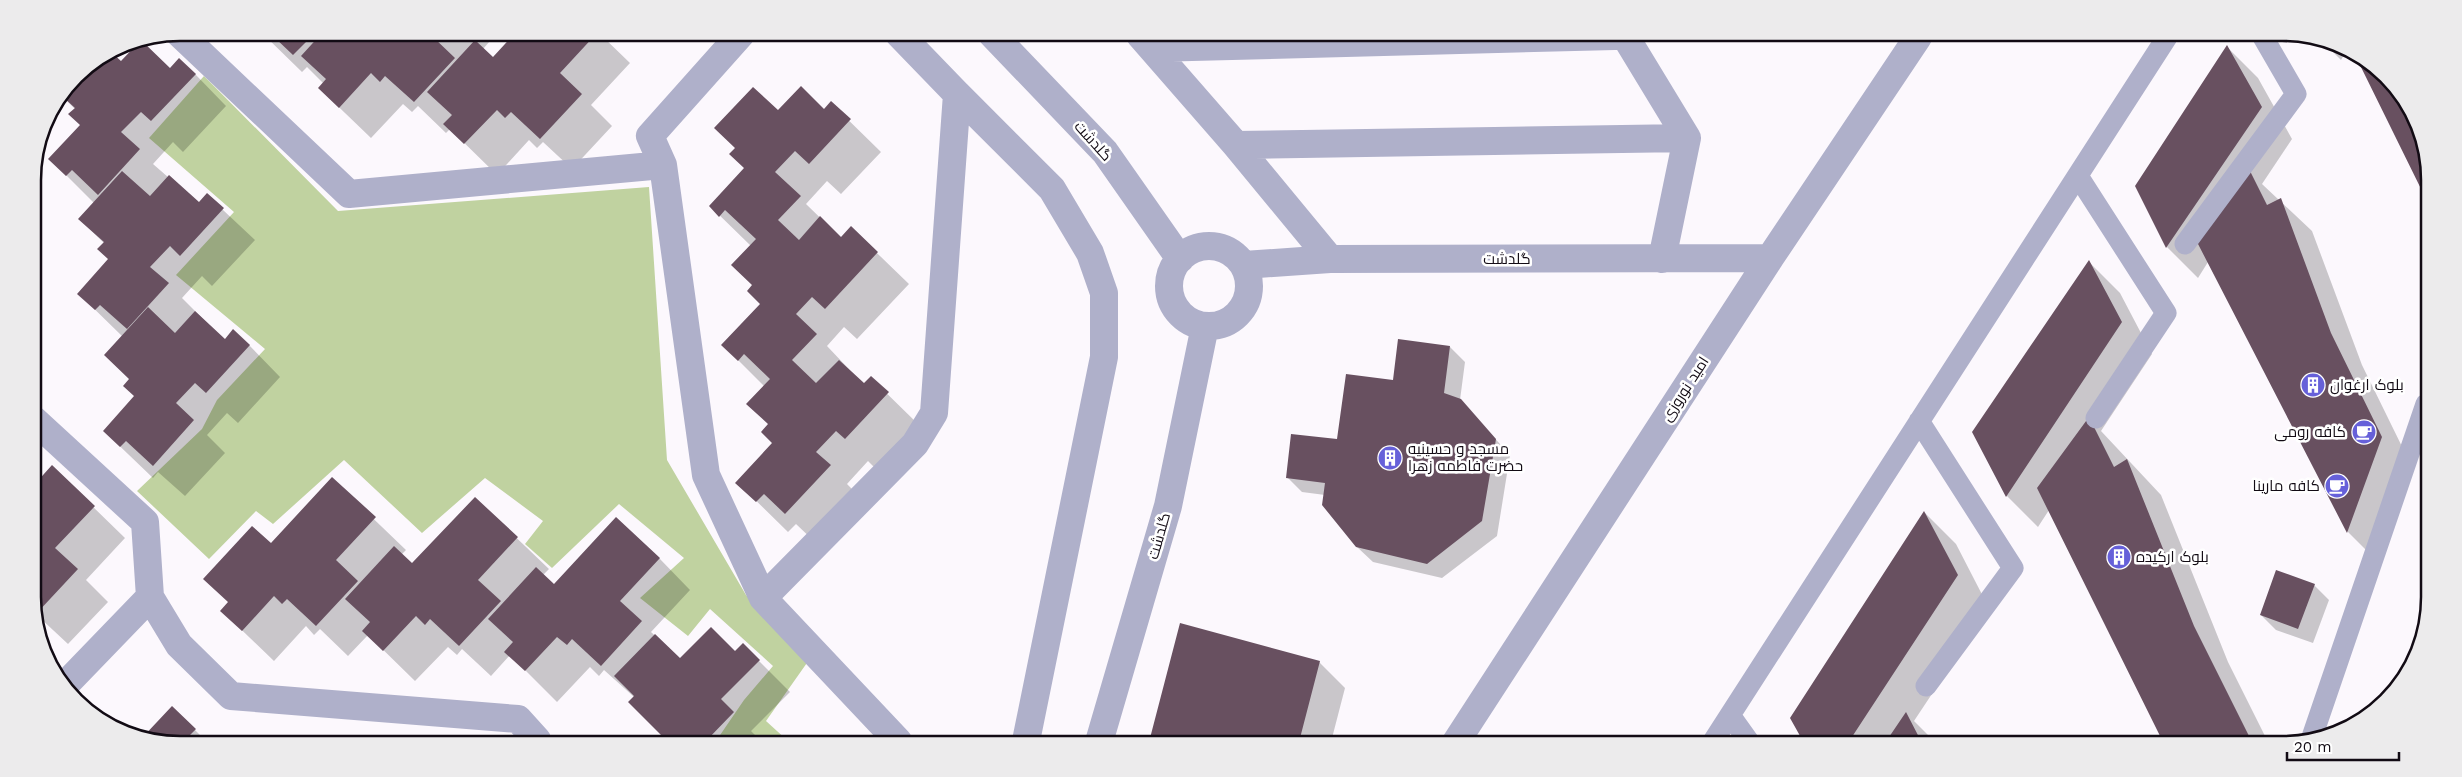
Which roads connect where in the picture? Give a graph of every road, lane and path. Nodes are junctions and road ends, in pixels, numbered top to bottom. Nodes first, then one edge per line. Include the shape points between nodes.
1 (188, 41) edge
2 (735, 41) edge
3 (906, 41) edge
4 (999, 41) edge
5 (1146, 41) edge
6 (1628, 41) edge
7 (1915, 41) edge
8 (2164, 41) edge
9 (2265, 41) edge
10 (957, 94) junction
11 (1687, 138) junction
12 (1236, 146) junction
13 (663, 165) junction
14 (2078, 176) junction
15 (2185, 244) dead end
16 (1770, 258) junction
17 (1180, 259) junction
18 (1330, 259) junction
19 (1662, 259) junction
20 (1244, 265) junction
21 (1205, 326) junction
22 (2096, 418) dead end
23 (2421, 419) edge
24 (1919, 422) junction
25 (41, 427) edge
26 (150, 596) junction
27 (763, 598) junction
28 (69, 680) edge
29 (1926, 686) dead end
30 (1730, 715) junction
31 (2314, 732) edge
32 (1460, 735) edge
33 (1717, 735) edge
34 (1744, 735) edge
35 (533, 736) edge
36 (893, 736) edge
37 (1027, 736) edge
38 (1101, 736) edge

1 - 13 street via 349,194
2 - 13 street via 650,136
3 - 10 street
4 - 17 street, گلدشت via 1105,152
5 - 12 street
6 - 11 street
7 - 16 street, امید نوروزی
8 - 14 lane
9 - 15 lane via 2296,94
10 - 27 street via 934,413 915,444
10 - 37 street via 1052,189 1090,253 1104,293 1104,357
11 - 12 street
11 - 19 street
12 - 18 street
13 - 27 street via 706,475
14 - 22 lane via 2166,313
14 - 24 lane
16 - 19 street, گلدشت
16 - 32 street, امید نوروزی
17 - 20 street via 1201,247 1214,246 1236,256
17 - 21 street via 1170,282 1174,306 1182,316
18 - 19 street, گلدشت
18 - 20 street, گلدشت
20 - 21 street via 1249,284 1246,302 1239,313 1229,321
21 - 38 street, گلدشت via 1168,506
23 - 31 lane
24 - 29 lane via 2013,568
24 - 30 lane
25 - 26 street via 145,522
26 - 28 street
26 - 35 street via 179,645 231,696 518,719
27 - 36 street
30 - 33 lane
30 - 34 lane

